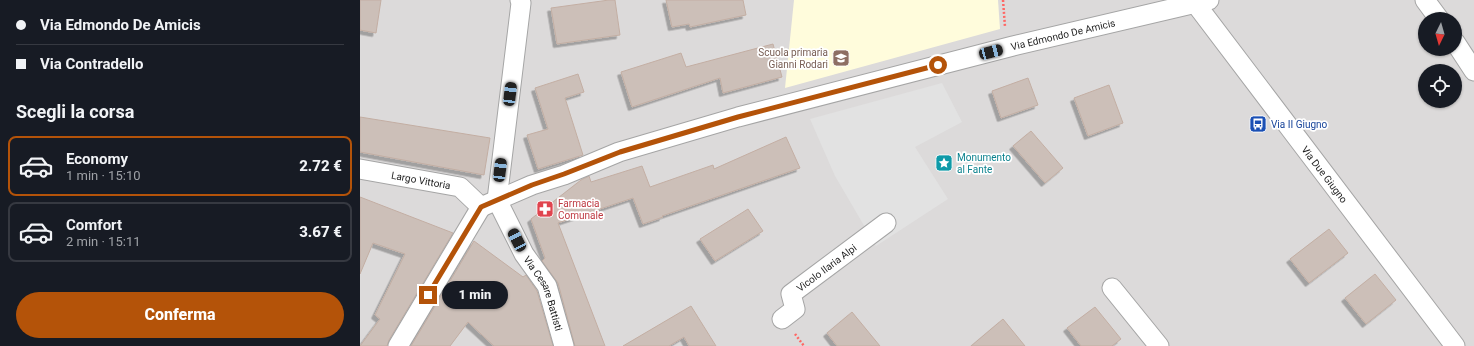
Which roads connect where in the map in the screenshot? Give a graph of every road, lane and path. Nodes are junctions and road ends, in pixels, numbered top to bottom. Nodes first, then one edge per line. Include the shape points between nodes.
1 (520, 0) edge
2 (1003, 0) edge
3 (1425, 0) edge
4 (1199, 1) edge
5 (1434, 12) edge
6 (1006, 48) junction
7 (1462, 53) edge
8 (1474, 71) edge
9 (360, 169) edge
10 (489, 204) junction
11 (886, 223) dead end
12 (1112, 288) dead end
13 (782, 319) dead end
14 (398, 346) edge
15 (564, 346) edge
16 (1159, 346) edge
17 (1455, 346) edge

1 - 10 street
2 - 6 path
3 - 5 street
4 - 6 street, Via Edmondo De Amicis
4 - 17 street, Via Due Giugno
6 - 10 street, Via Edmondo De Amicis via 738,117 620,152
7 - 8 street
9 - 10 street, Largo Vittoria via 460,187
10 - 14 street
10 - 15 street, Via Cesare Battisti via 547,286
11 - 13 street, Vicolo Ilaria Alpi via 791,294 795,309
12 - 16 street

